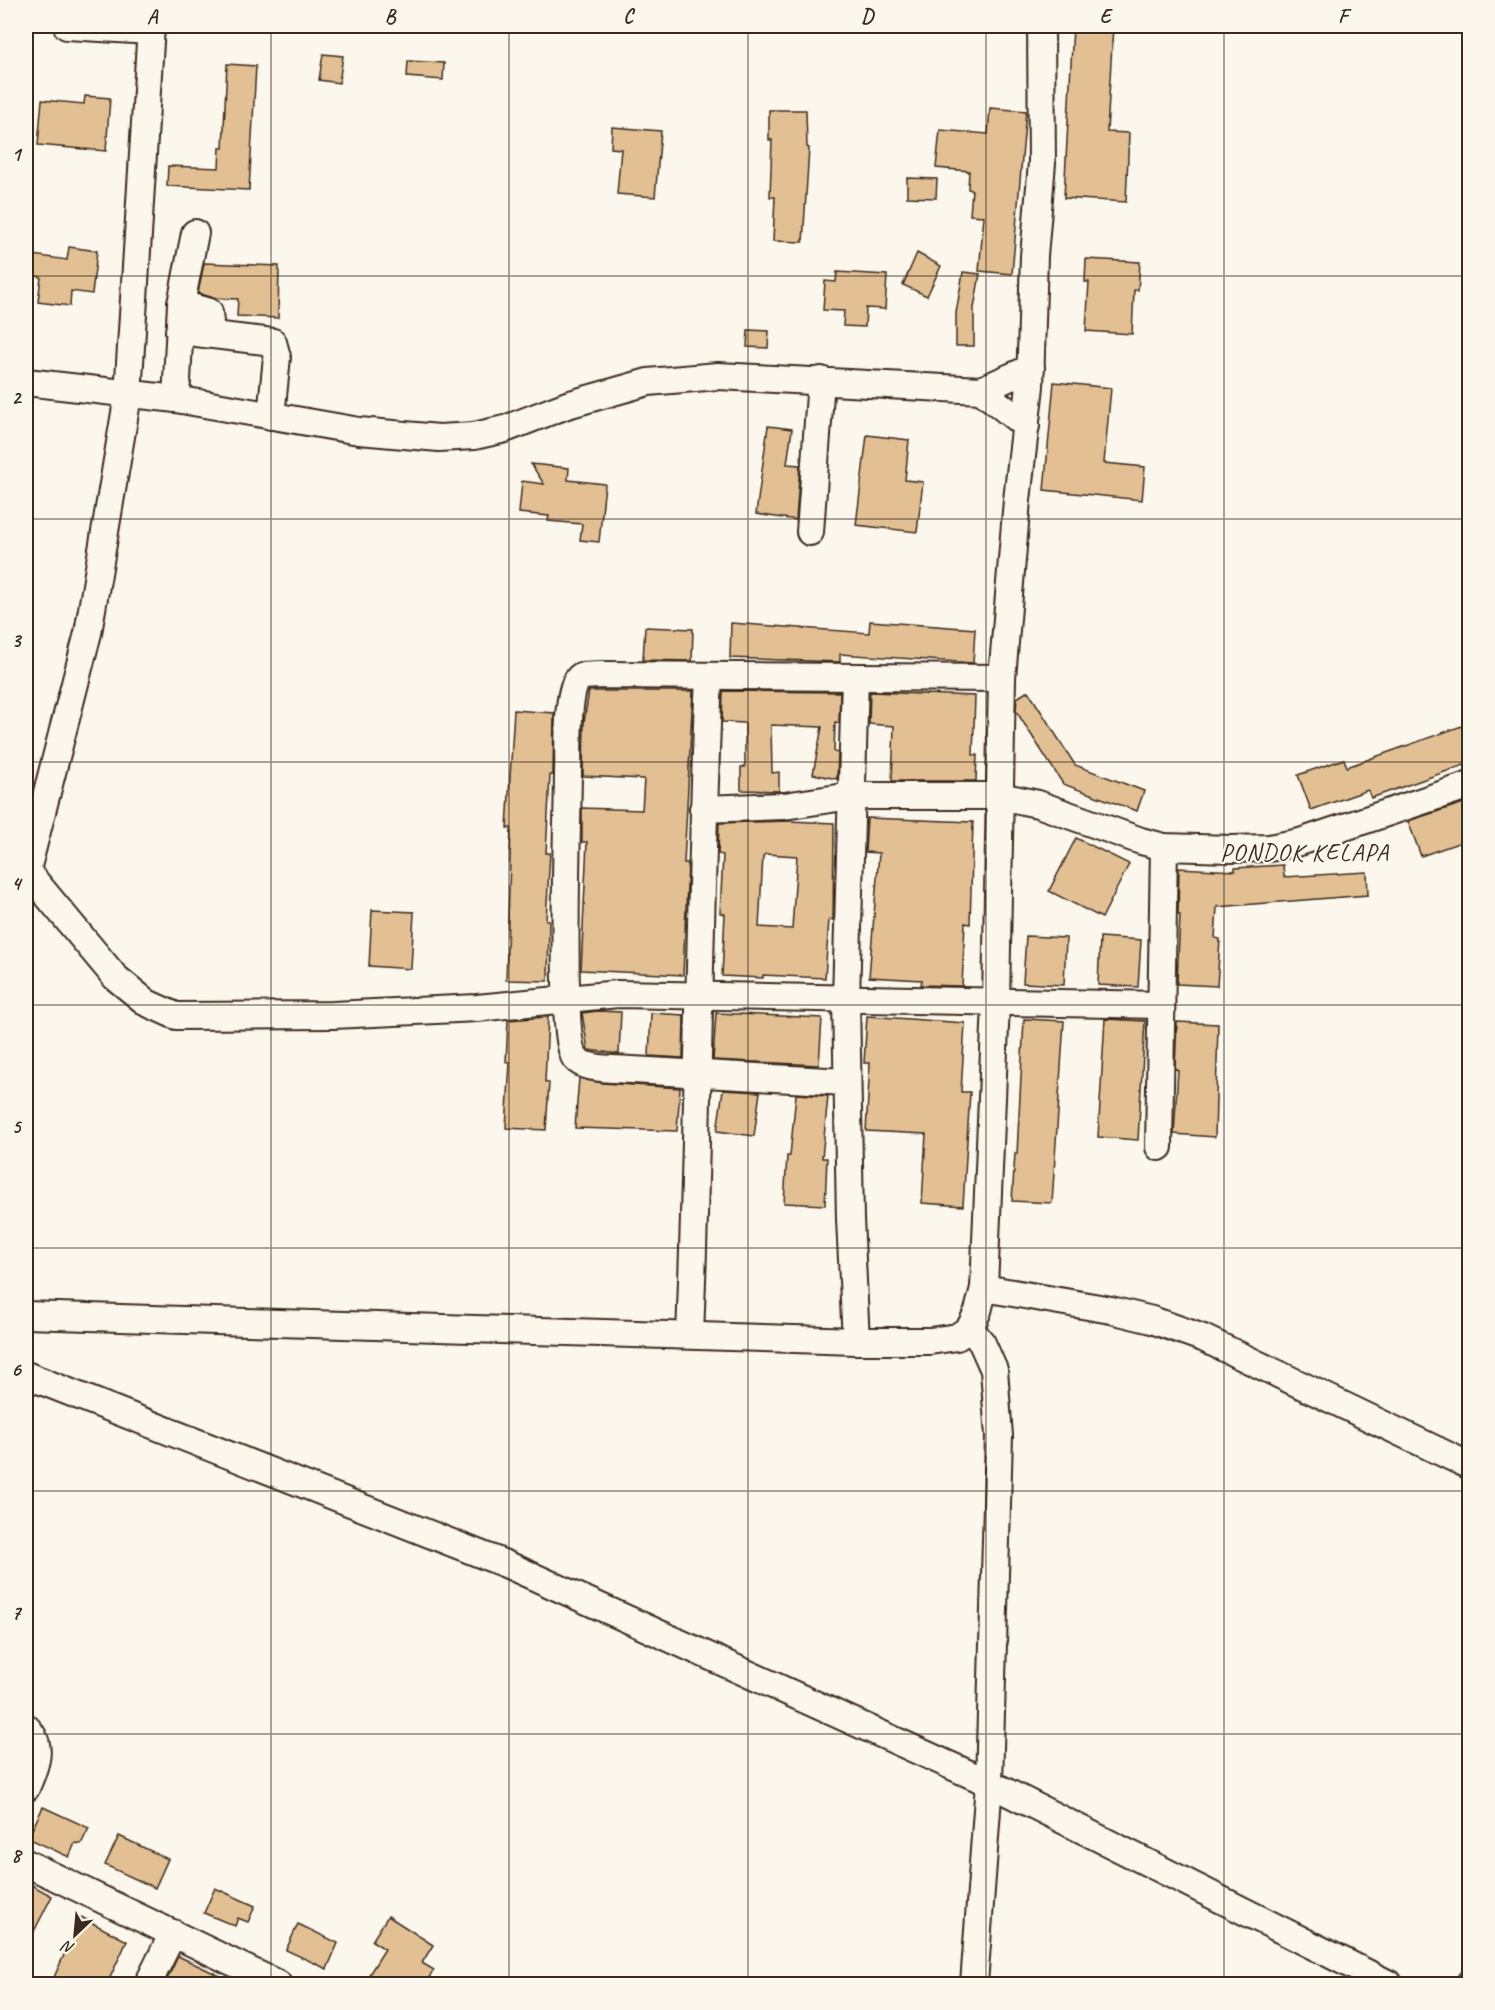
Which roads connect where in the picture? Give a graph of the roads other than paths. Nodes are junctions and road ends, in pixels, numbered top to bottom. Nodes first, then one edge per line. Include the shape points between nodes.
1 (67, 26) edge
2 (1041, 26) edge
3 (151, 28) edge
4 (195, 233) dead end
5 (181, 304) junction
6 (179, 331) junction
7 (211, 334) junction
8 (1031, 368) junction
9 (821, 380) junction
10 (26, 382) edge
11 (981, 390) junction
12 (128, 394) junction
13 (176, 399) junction
14 (271, 416) junction
15 (1026, 426) junction
16 (810, 532) dead end
17 (709, 676) junction
18 (855, 677) junction
19 (1002, 678) junction
20 (1470, 785) edge
21 (851, 796) junction
22 (1000, 796) junction
23 (703, 808) junction
24 (1164, 847) junction
25 (26, 872) edge
26 (699, 995) junction
27 (567, 998) junction
28 (846, 999) junction
29 (996, 1003) junction
30 (1161, 1005) junction
31 (699, 1074) junction
32 (846, 1082) junction
33 (1159, 1147) dead end
34 (984, 1288) junction
35 (26, 1315) edge
36 (970, 1329) junction
37 (690, 1335) junction
38 (856, 1341) junction
39 (26, 1375) edge
40 (1470, 1466) edge
41 (26, 1727) edge
42 (989, 1784) junction
43 (26, 1788) edge
44 (26, 1863) edge
45 (173, 1933) junction
46 (148, 1984) edge
47 (278, 1984) edge
48 (974, 1984) edge
49 (1389, 1984) edge

1 - 3 street
2 - 8 street via 1042,163 1034,256
3 - 12 street
4 - 5 street
5 - 6 street
5 - 7 street via 209,312
6 - 7 street
6 - 13 street
7 - 14 street via 268,339 275,344
8 - 11 street
8 - 15 street
9 - 11 street
9 - 14 street via 718,376 648,382 474,436 409,436
9 - 16 street
10 - 12 street
11 - 15 street
12 - 13 street
12 - 25 street via 88,633
13 - 14 street
15 - 19 street
17 - 18 street
17 - 23 street
17 - 27 street via 601,675 581,676 575,681 568,759
18 - 19 street
18 - 21 street
19 - 22 street
20 - 24 street via 1290,844 1231,849
21 - 22 street
21 - 23 street via 784,806
21 - 28 street
22 - 24 street via 1038,804
22 - 29 street
23 - 26 street
24 - 30 street
25 - 27 street via 115,977 147,1003 176,1016 477,1008
26 - 27 street
26 - 28 street
26 - 31 street
27 - 31 street via 570,1045 579,1062 604,1068
28 - 29 street
28 - 32 street
29 - 30 street
29 - 34 street
30 - 33 street
31 - 32 street
31 - 37 street
32 - 38 street
34 - 36 street
34 - 40 street via 1111,1310 1203,1338
35 - 37 street
36 - 38 street via 948,1340
36 - 42 street via 982,1343 994,1371 999,1436
37 - 38 street
39 - 42 street via 508,1565
41 - 43 street via 33,1734 37,1751
42 - 48 street
42 - 49 street
44 - 45 street
45 - 46 street
45 - 47 street

